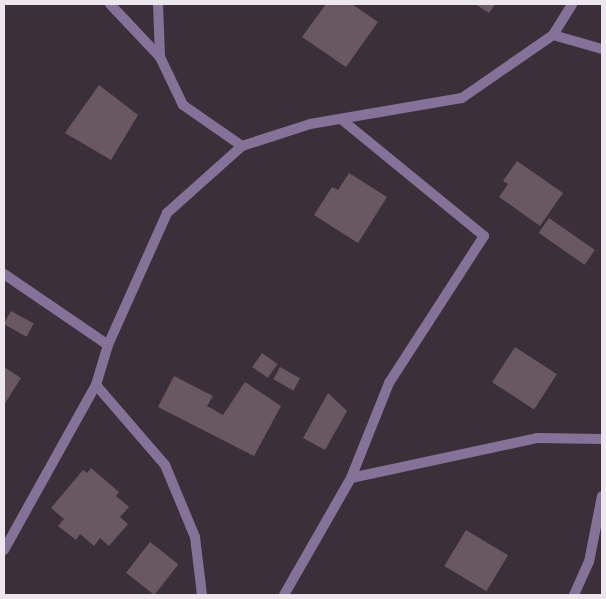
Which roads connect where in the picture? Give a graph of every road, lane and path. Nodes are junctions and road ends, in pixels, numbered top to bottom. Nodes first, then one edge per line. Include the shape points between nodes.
1 (110, 4) edge
2 (158, 4) edge
3 (572, 4) edge
4 (553, 35) junction
5 (602, 49) edge
6 (160, 57) junction
7 (341, 119) junction
8 (242, 146) junction
9 (4, 274) edge
10 (108, 345) junction
11 (96, 385) junction
12 (602, 440) edge
13 (351, 478) junction
14 (602, 496) edge
15 (4, 550) edge
16 (202, 595) edge
17 (284, 595) edge
18 (574, 595) edge

1 - 6 street
2 - 6 street
3 - 4 street
4 - 5 street
4 - 7 street via 462,98
6 - 8 street via 183,105
7 - 8 street via 310,124
7 - 13 street via 484,236 389,383
8 - 10 street via 167,213
9 - 10 street
10 - 11 street
11 - 15 street
11 - 16 street via 165,465 195,537
12 - 13 street via 537,438
13 - 17 street
14 - 18 street via 590,562

